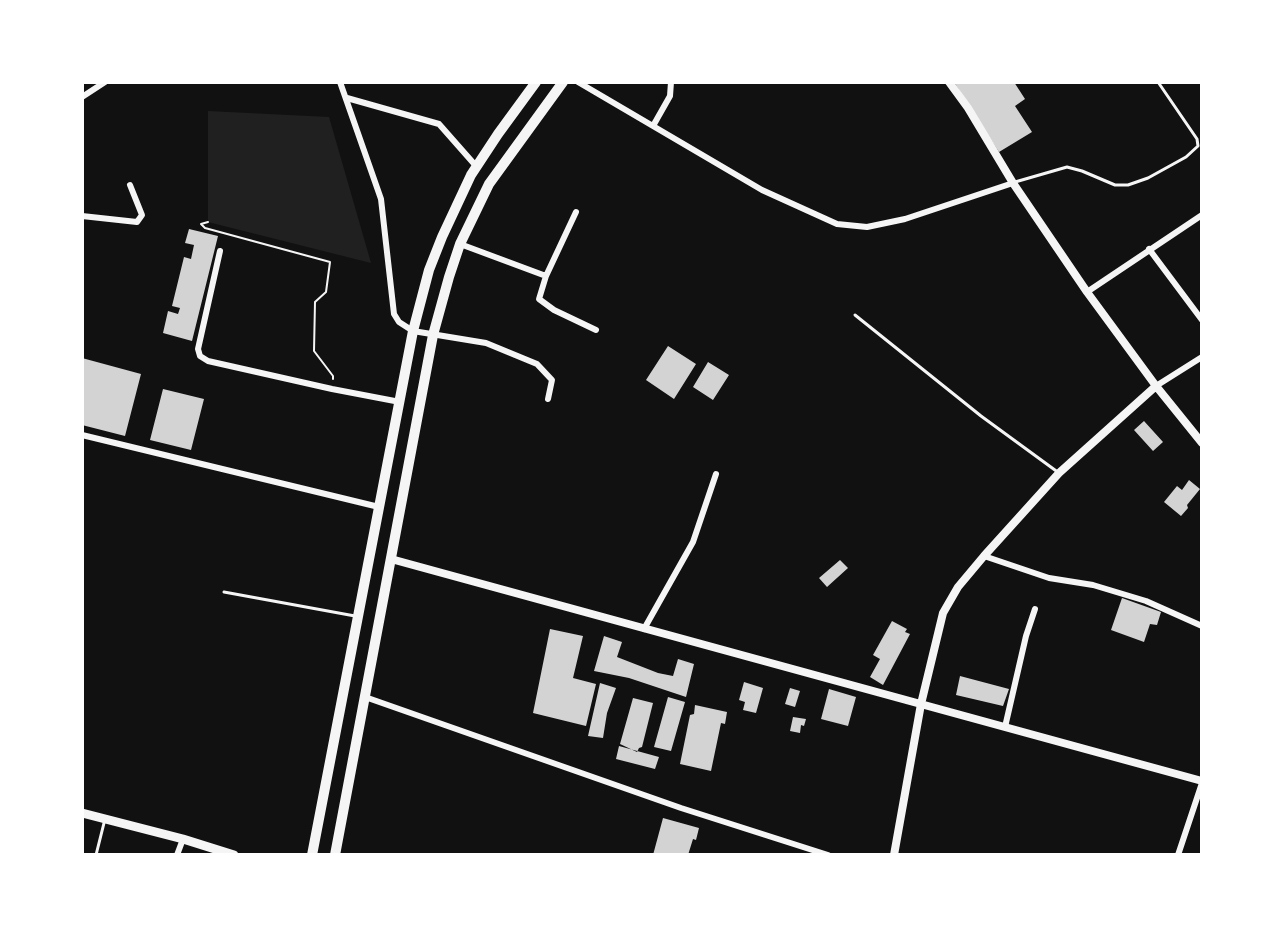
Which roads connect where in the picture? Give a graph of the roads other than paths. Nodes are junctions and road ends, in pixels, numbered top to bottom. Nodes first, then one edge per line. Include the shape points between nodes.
1 (105, 82) edge
2 (340, 82) edge
3 (536, 82) edge
4 (563, 82) edge
5 (578, 82) edge
6 (671, 82) edge
7 (949, 82) edge
8 (1158, 82) edge
9 (82, 97) edge
10 (347, 98) junction
11 (653, 126) junction
12 (476, 166) junction
13 (1013, 183) junction
14 (130, 185) dead end
15 (576, 212) dead end
16 (1202, 215) edge
17 (82, 216) edge
18 (460, 244) junction
19 (1149, 249) junction
20 (220, 251) dead end
21 (546, 276) junction
22 (1087, 292) junction
23 (855, 315) dead end
24 (1202, 320) edge
25 (596, 330) dead end
26 (413, 331) junction
27 (433, 335) junction
28 (1202, 357) edge
29 (1156, 386) junction
30 (548, 399) dead end
31 (400, 402) junction
32 (82, 435) edge
33 (1202, 443) edge
34 (1059, 473) junction
35 (716, 474) dead end
36 (379, 507) junction
37 (984, 556) junction
38 (391, 559) junction
39 (224, 592) dead end
40 (1035, 609) dead end
41 (358, 616) junction
42 (1202, 626) edge
43 (644, 629) junction
44 (365, 697) junction
45 (921, 704) junction
46 (1005, 727) junction
47 (1202, 782) edge
48 (82, 813) edge
49 (105, 819) junction
50 (183, 839) junction
51 (96, 855) edge
52 (177, 855) edge
53 (234, 855) edge
54 (312, 855) edge
55 (335, 855) edge
56 (828, 855) edge
57 (894, 855) edge
58 (1178, 855) edge

1 - 9 street
2 - 10 street
3 - 12 main road
4 - 18 main road via 489,184
5 - 11 street
6 - 11 street via 670,96
7 - 13 street
8 - 13 lane via 1197,139 1198,146 1186,157 1128,185 1067,167
10 - 12 street via 439,124
10 - 26 street via 381,199 394,314
11 - 13 street via 762,190 837,224 867,227 905,219
12 - 26 main road via 429,270
13 - 22 street
14 - 17 street via 142,215 137,222
15 - 21 street
16 - 19 street
18 - 21 street
18 - 27 main road
19 - 22 street
19 - 24 street
20 - 31 street via 200,356
21 - 25 street via 539,299
22 - 29 street
23 - 34 lane
26 - 27 street
26 - 31 main road
27 - 30 street via 486,343 537,364 552,380
27 - 38 main road
28 - 29 street
29 - 33 street
29 - 34 street
31 - 36 main road
32 - 36 street
34 - 37 street
35 - 43 street via 693,542
36 - 41 main road
37 - 42 street via 1146,601
37 - 45 street via 943,613
38 - 43 street
38 - 44 main road
39 - 41 lane
40 - 46 street
41 - 54 main road
43 - 45 street
44 - 55 main road
44 - 56 street
45 - 46 street
45 - 57 street
46 - 47 street
47 - 58 street
48 - 49 main road
49 - 50 main road
49 - 51 lane
50 - 52 street
50 - 53 main road

